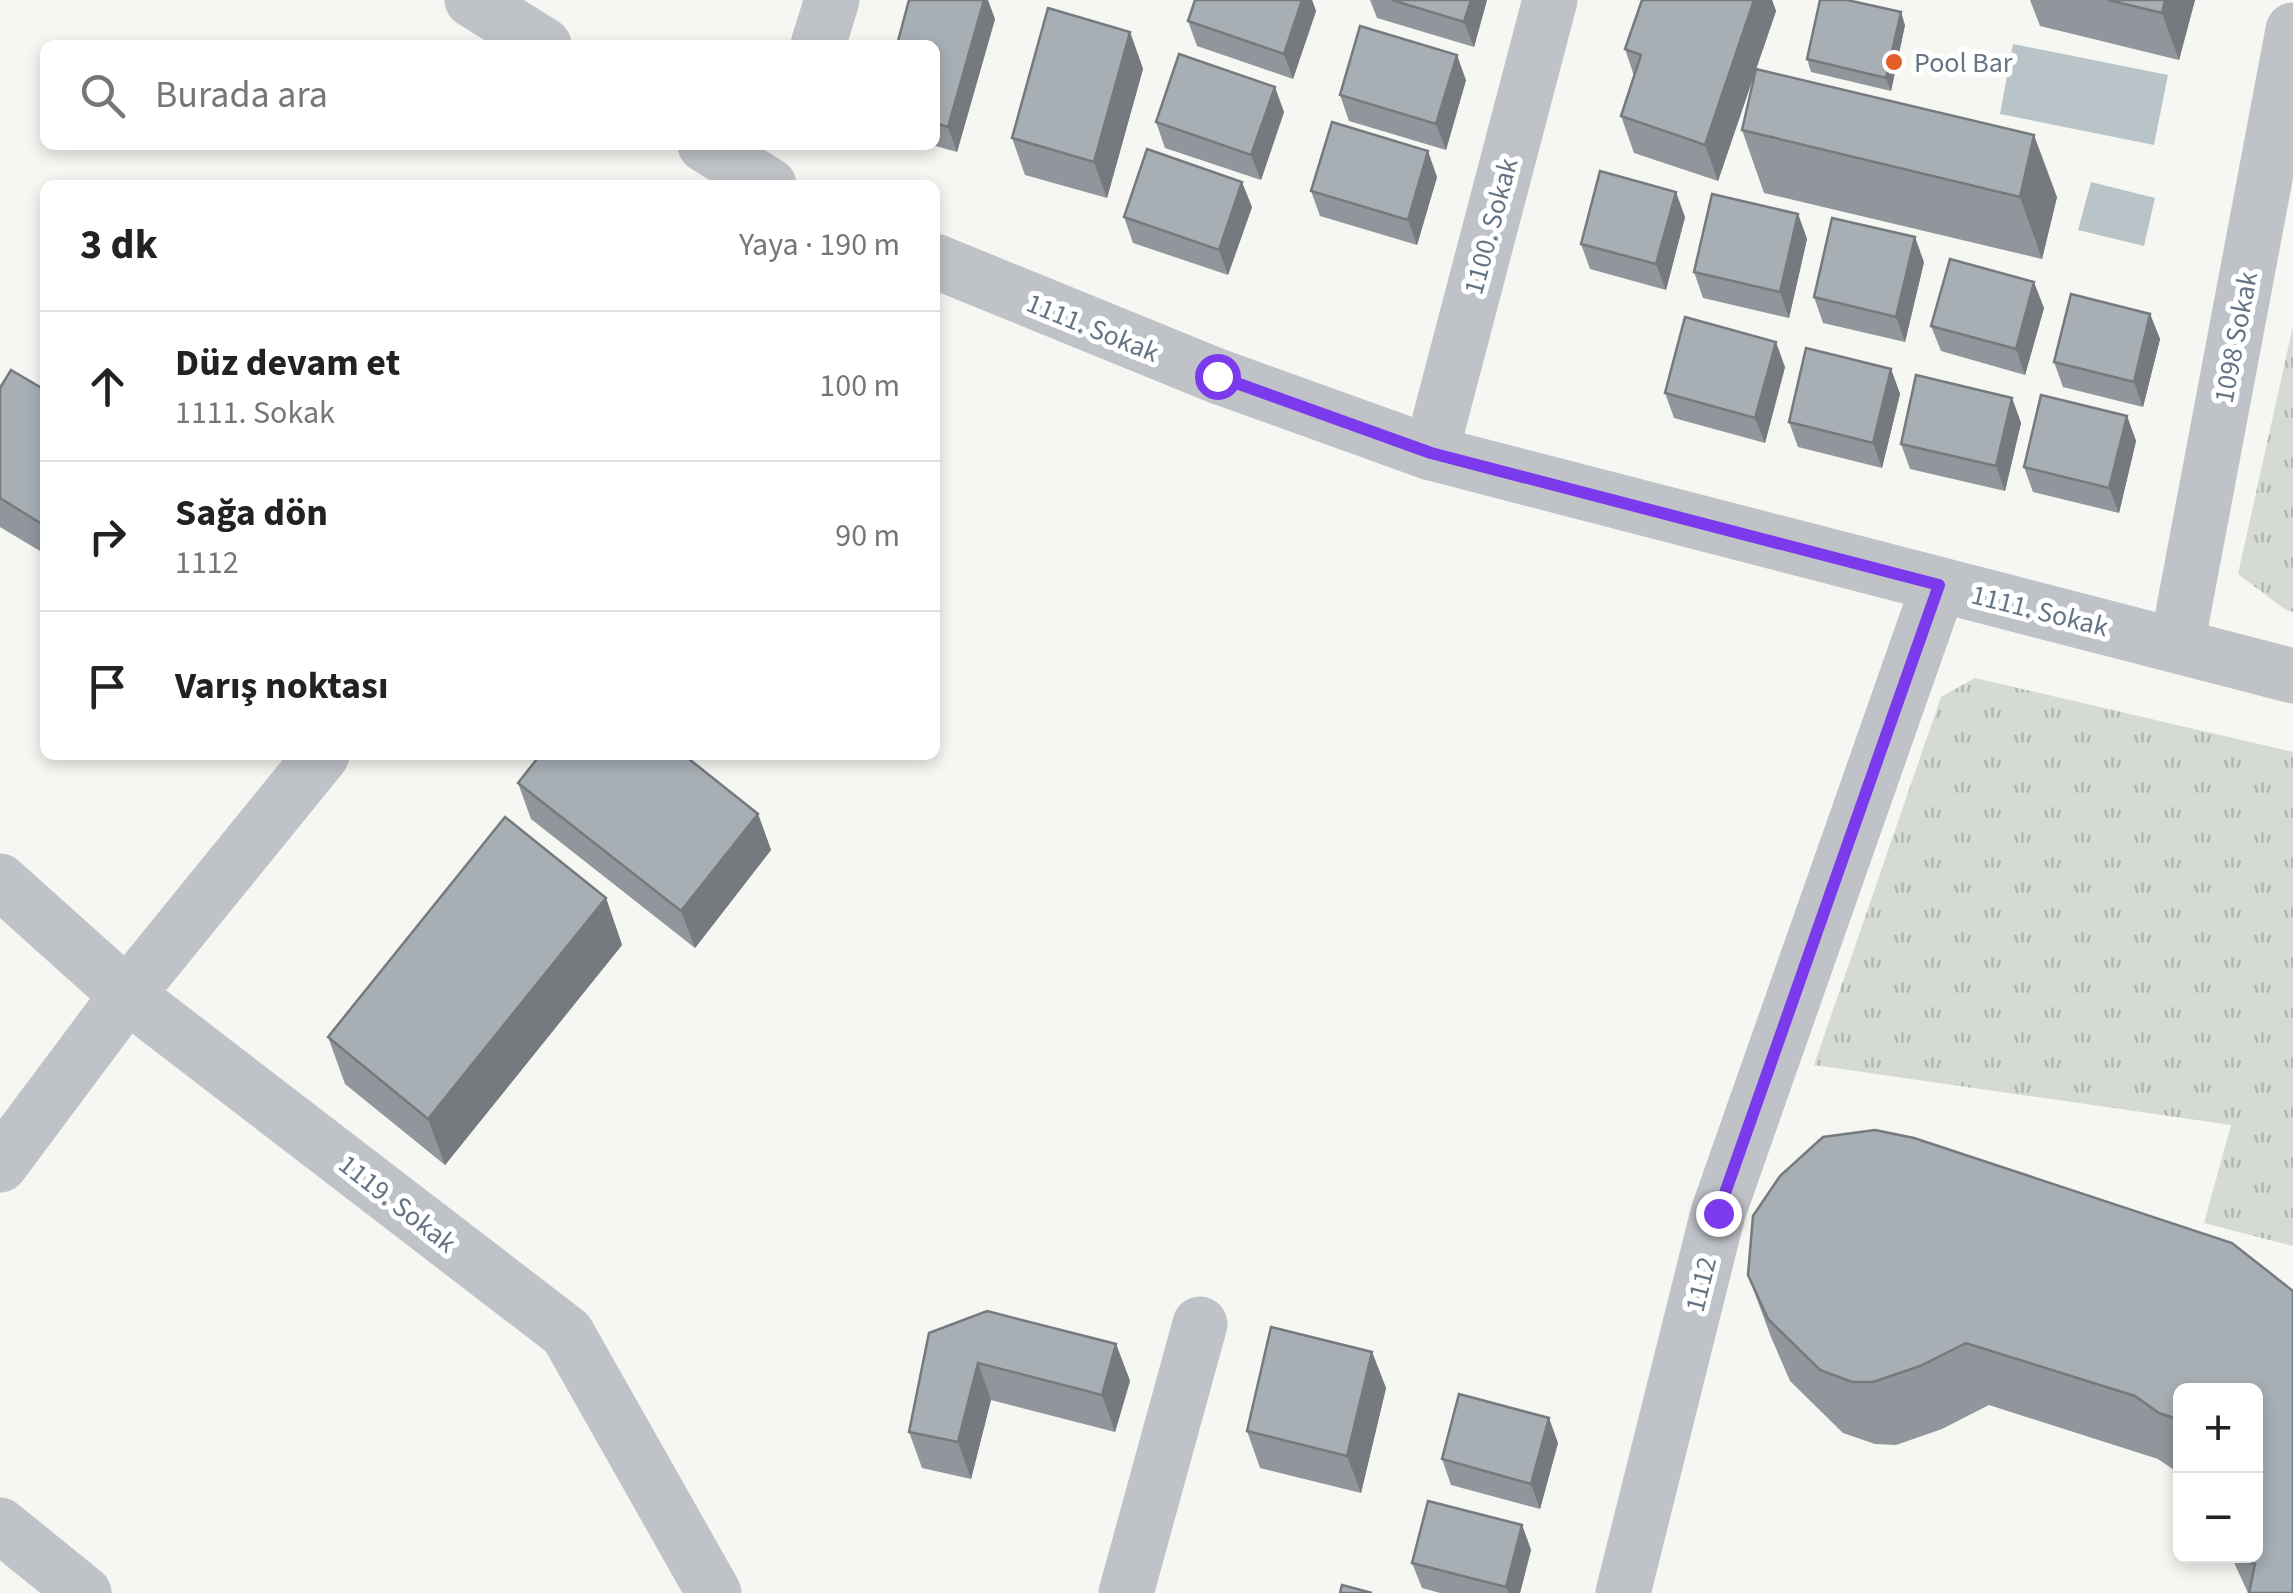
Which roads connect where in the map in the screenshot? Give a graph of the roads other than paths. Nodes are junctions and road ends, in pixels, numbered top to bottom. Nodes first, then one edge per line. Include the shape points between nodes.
1 (472, 0) edge
2 (832, 0) edge
3 (1550, 0) edge
4 (2293, 30) edge
5 (536, 40) edge
6 (820, 40) edge
7 (713, 150) edge
8 (784, 150) edge
9 (764, 180) edge
10 (774, 180) edge
11 (940, 263) edge
12 (1431, 453) junction
13 (1939, 585) junction
14 (2177, 645) junction
15 (2293, 676) edge
16 (318, 760) edge
17 (0, 880) edge
18 (127, 994) junction
19 (0, 1164) edge
20 (1200, 1324) dead end
21 (0, 1525) edge
22 (84, 1593) edge
23 (714, 1593) edge
24 (1126, 1593) edge
25 (1623, 1593) edge

1 - 5 street
2 - 6 street
3 - 12 street, 1100. Sokak
4 - 14 street, 1098 Sokak
7 - 9 street
8 - 10 street
11 - 12 street, 1111. Sokak via 1217,376
12 - 13 street, 1111. Sokak
13 - 14 street, 1111. Sokak
13 - 25 street, 1112 via 1718,1213
14 - 15 street, 1111. Sokak
16 - 18 street
17 - 18 street, 1119. Sokak
18 - 19 street
18 - 23 street, 1119. Sokak via 567,1333
20 - 24 street
21 - 22 street

